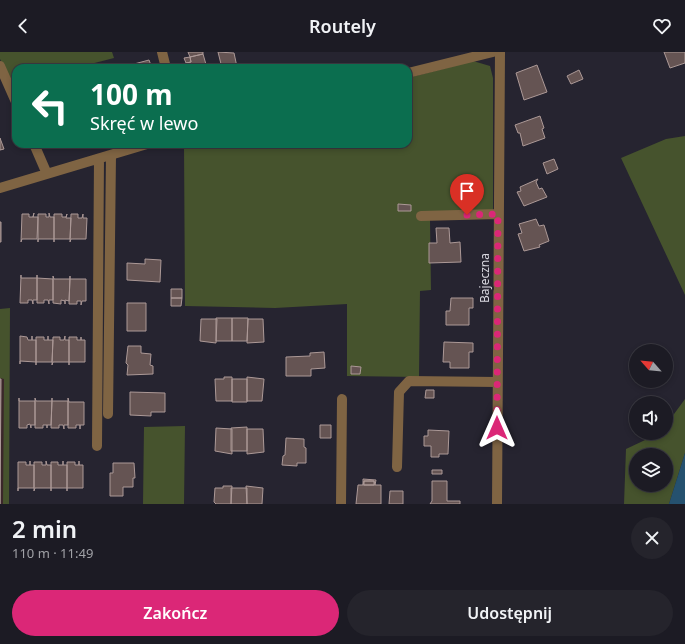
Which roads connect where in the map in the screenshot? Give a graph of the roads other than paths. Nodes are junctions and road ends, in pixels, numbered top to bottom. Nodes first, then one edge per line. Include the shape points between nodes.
1 (162, 52) edge
2 (493, 52) edge
3 (500, 52) edge
4 (165, 64) edge
5 (0, 66) edge
6 (412, 72) edge
7 (12, 93) edge
8 (36, 148) edge
9 (135, 148) edge
10 (111, 156) junction
11 (99, 159) junction
12 (47, 174) junction
13 (0, 188) edge
14 (498, 214) junction
15 (421, 216) dead end
16 (497, 382) junction
17 (342, 399) dead end
18 (108, 414) dead end
19 (97, 446) dead end
20 (397, 467) dead end
21 (341, 504) edge
22 (497, 504) edge

1 - 4 street
2 - 6 street
3 - 14 street, Bajeczna
5 - 7 street
8 - 12 street
9 - 10 street
10 - 11 street
10 - 18 street
11 - 12 street
11 - 19 street
12 - 13 street
14 - 15 street
14 - 16 street, Bajeczna
16 - 20 street via 409,381 399,392
16 - 22 street, Bajeczna
17 - 21 street

